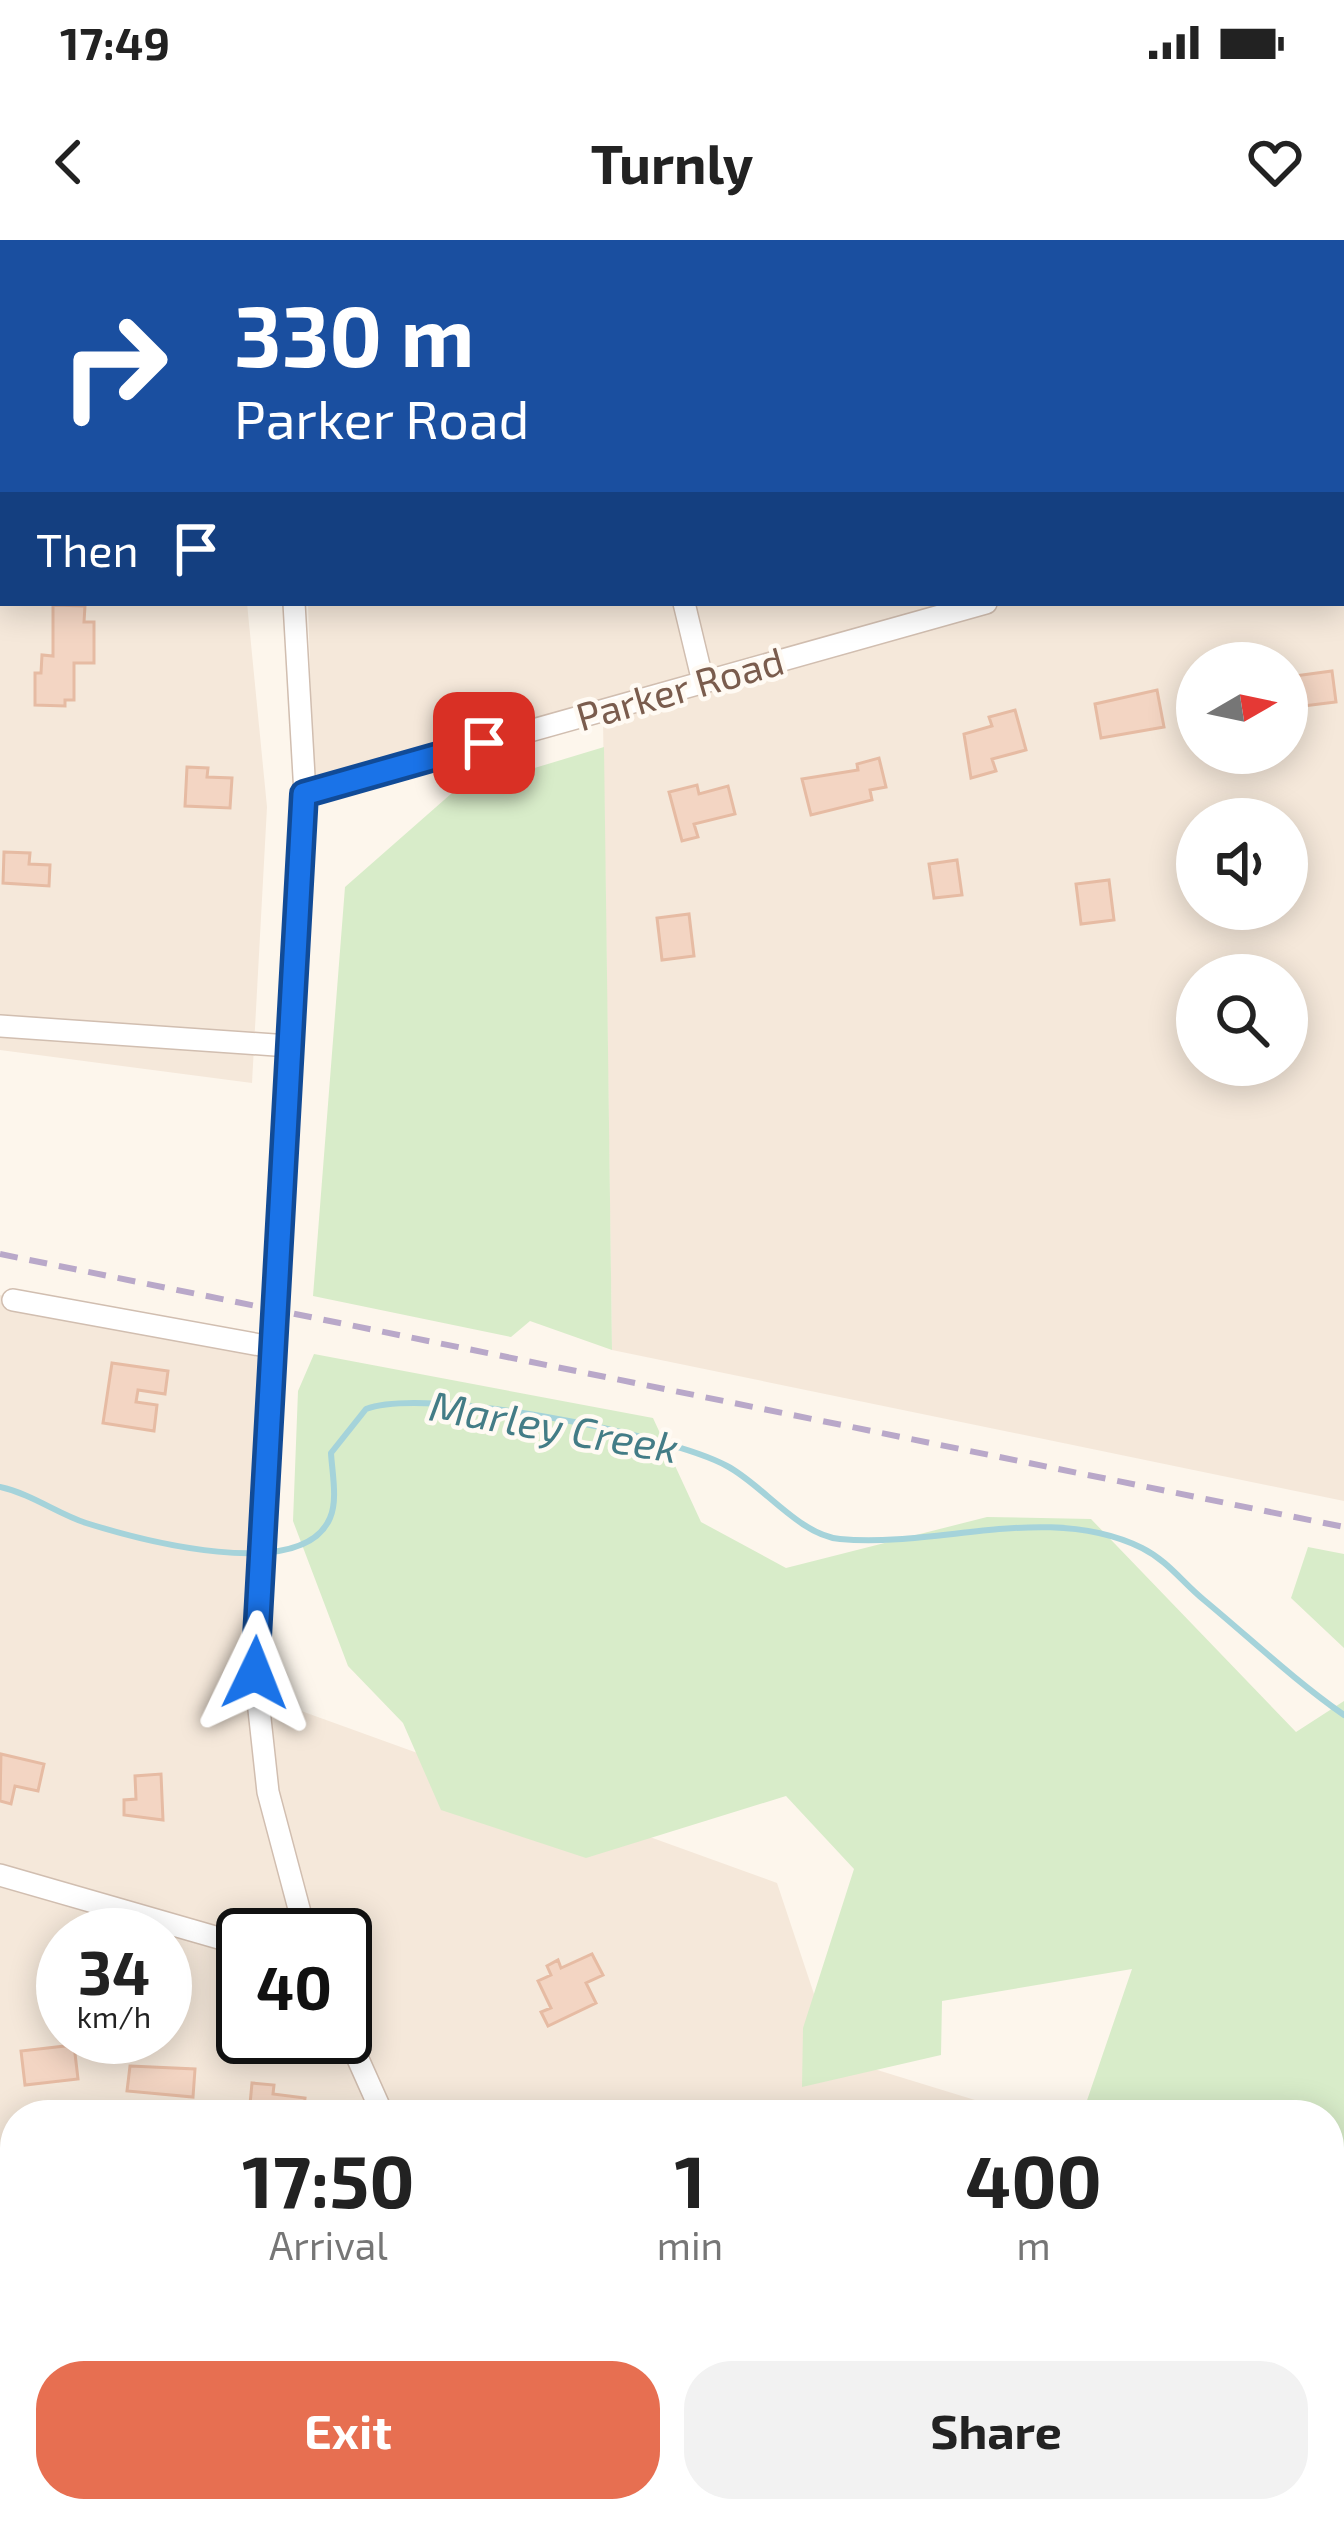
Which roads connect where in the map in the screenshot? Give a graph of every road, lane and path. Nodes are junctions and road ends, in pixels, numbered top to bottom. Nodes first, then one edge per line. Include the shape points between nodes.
1 (293, 606) edge
2 (685, 606) edge
3 (975, 606) edge
4 (703, 682) junction
5 (304, 794) junction
6 (0, 1026) edge
7 (289, 1046) junction
8 (13, 1300) dead end
9 (271, 1347) junction
10 (0, 1875) edge
11 (298, 1908) edge
12 (216, 1937) edge
13 (360, 2064) edge
14 (376, 2100) edge

1 - 5 street
2 - 4 street
3 - 4 street, Parker Road
4 - 5 street, Parker Road
5 - 7 street
6 - 7 street
7 - 9 street
8 - 9 street
9 - 11 street via 255,1673 263,1758
10 - 12 street
13 - 14 street

